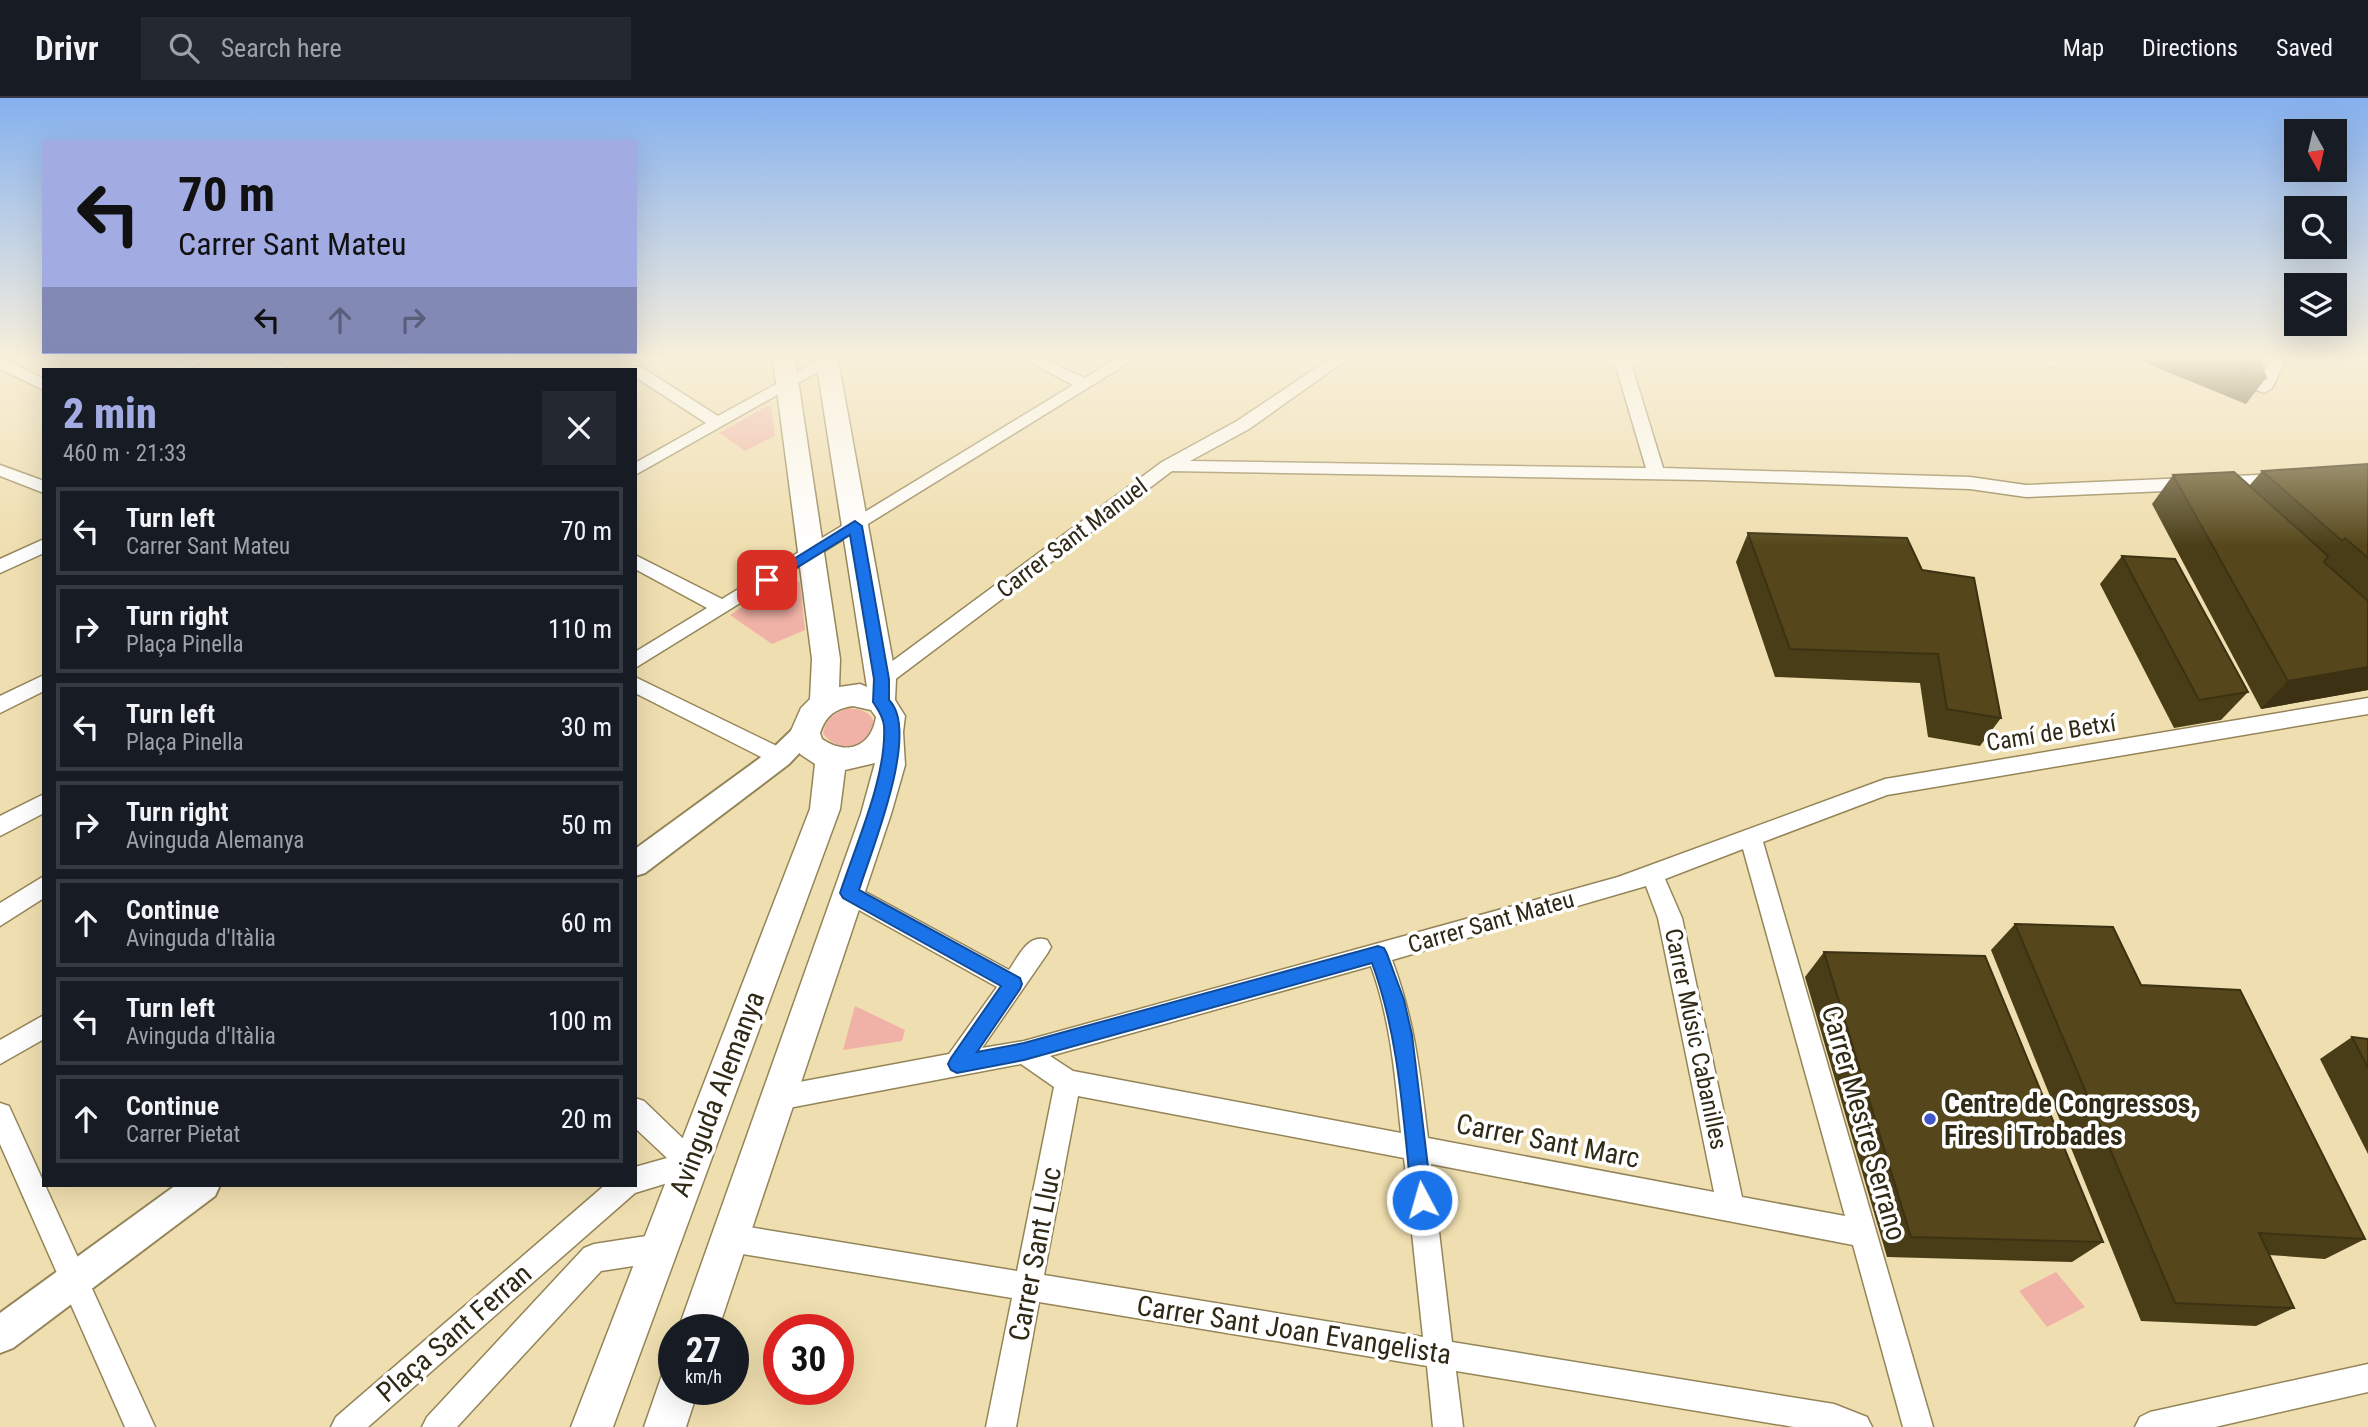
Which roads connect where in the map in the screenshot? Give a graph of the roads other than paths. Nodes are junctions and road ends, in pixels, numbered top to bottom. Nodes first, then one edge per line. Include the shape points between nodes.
1 (793, 422) edge
2 (838, 422) edge
3 (1023, 422) edge
4 (1247, 422) edge
5 (1641, 422) edge
6 (717, 423) edge
7 (1168, 466) junction
8 (637, 469) edge
9 (0, 470) edge
10 (1657, 474) junction
11 (2299, 479) edge
12 (2207, 484) junction
13 (42, 486) edge
14 (2227, 502) edge
15 (855, 526) junction
16 (42, 546) edge
17 (811, 552) junction
18 (637, 562) edge
19 (0, 567) edge
20 (723, 607) junction
21 (637, 660) edge
22 (42, 683) edge
23 (637, 685) edge
24 (881, 690) junction
25 (824, 704) junction
26 (0, 705) edge
27 (2368, 706) edge
28 (805, 733) junction
29 (890, 733) junction
30 (780, 757) junction
31 (830, 758) junction
32 (42, 803) edge
33 (0, 827) edge
34 (1749, 836) junction
35 (637, 864) edge
36 (1652, 874) junction
37 (42, 886) edge
38 (849, 893) junction
39 (0, 916) edge
40 (1039, 947) dead end
41 (1378, 954) junction
42 (1013, 984) junction
43 (42, 1027) edge
44 (1024, 1052) junction
45 (0, 1053) edge
46 (957, 1064) junction
47 (1068, 1082) junction
48 (778, 1098) junction
49 (637, 1112) edge
50 (0, 1115) edge
51 (1416, 1148) junction
52 (691, 1164) junction
53 (637, 1179) edge
54 (200, 1187) edge
55 (623, 1187) edge
56 (1731, 1208) junction
57 (1862, 1233) junction
58 (563, 1238) junction
59 (730, 1238) junction
60 (659, 1248) junction
61 (594, 1258) junction
62 (74, 1280) junction
63 (1029, 1287) junction
64 (704, 1314) edge
65 (0, 1335) edge
66 (1439, 1354) junction
67 (2368, 1378) edge
68 (672, 1405) edge
69 (140, 1427) edge
70 (346, 1427) edge
71 (438, 1427) edge
72 (592, 1427) edge
73 (665, 1427) edge
74 (1002, 1427) edge
75 (1448, 1427) edge
76 (1857, 1427) edge
77 (1918, 1427) edge
78 (2150, 1427) edge

1 - 17 main road
2 - 15 main road
3 - 15 street
4 - 7 street, Carrer Sant Manuel
5 - 10 street
6 - 8 street
7 - 10 street
7 - 24 street, Carrer Sant Manuel
9 - 13 street
10 - 12 street via 1970,482 2026,491
11 - 12 street
12 - 14 street
15 - 17 street
15 - 24 main road
16 - 19 street
17 - 20 street
17 - 25 main road via 826,659
18 - 20 street
20 - 21 street
22 - 26 street
23 - 30 street
24 - 25 main road via 871,697 848,696
24 - 29 main road via 891,716
25 - 28 main road via 807,722
27 - 34 street, Camí de Betxí via 1885,787
28 - 30 street
28 - 31 main road via 812,749
29 - 31 main road via 883,743 858,758
29 - 38 main road via 890,765
30 - 35 street
31 - 52 main road, Avinguda Alemanya via 825,809
32 - 33 street
34 - 36 street, Carrer Sant Mateu
34 - 57 street, Carrer Mestre Serrano
36 - 41 street, Carrer Sant Mateu
36 - 56 street, Carrer Músic Cabanilles via 1670,918
37 - 39 street
38 - 42 street
38 - 48 main road
40 - 42 street
41 - 44 street, Carrer Sant Mateu
41 - 51 street via 1403,1035
42 - 46 street
43 - 45 street
44 - 46 street, Carrer Sant Mateu
44 - 47 street, Carrer Sant Marc
46 - 48 street, Carrer Sant Mateu
47 - 51 street, Carrer Sant Marc
47 - 63 street, Carrer Sant Lluc
48 - 59 main road
49 - 52 street
50 - 62 street
51 - 56 street, Carrer Sant Marc
51 - 66 street
52 - 53 street
52 - 60 main road, Avinguda Alemanya
54 - 62 street
55 - 58 street, Plaça Sant Ferran
56 - 57 street, Carrer Sant Marc
57 - 77 street, Carrer Mestre Serrano
58 - 61 street
58 - 70 street, Plaça Sant Ferran
59 - 63 street, Carrer Sant Joan Evangelista
59 - 64 main road
60 - 61 street
60 - 72 main road, Avinguda Alemanya
61 - 71 street, Plaça Sant Ferran
62 - 65 street
62 - 69 street
63 - 66 street, Carrer Sant Joan Evangelista
63 - 74 street, Carrer Sant Lluc
66 - 75 street
66 - 76 street, Carrer Sant Joan Evangelista via 1833,1419
67 - 78 street
68 - 73 main road

